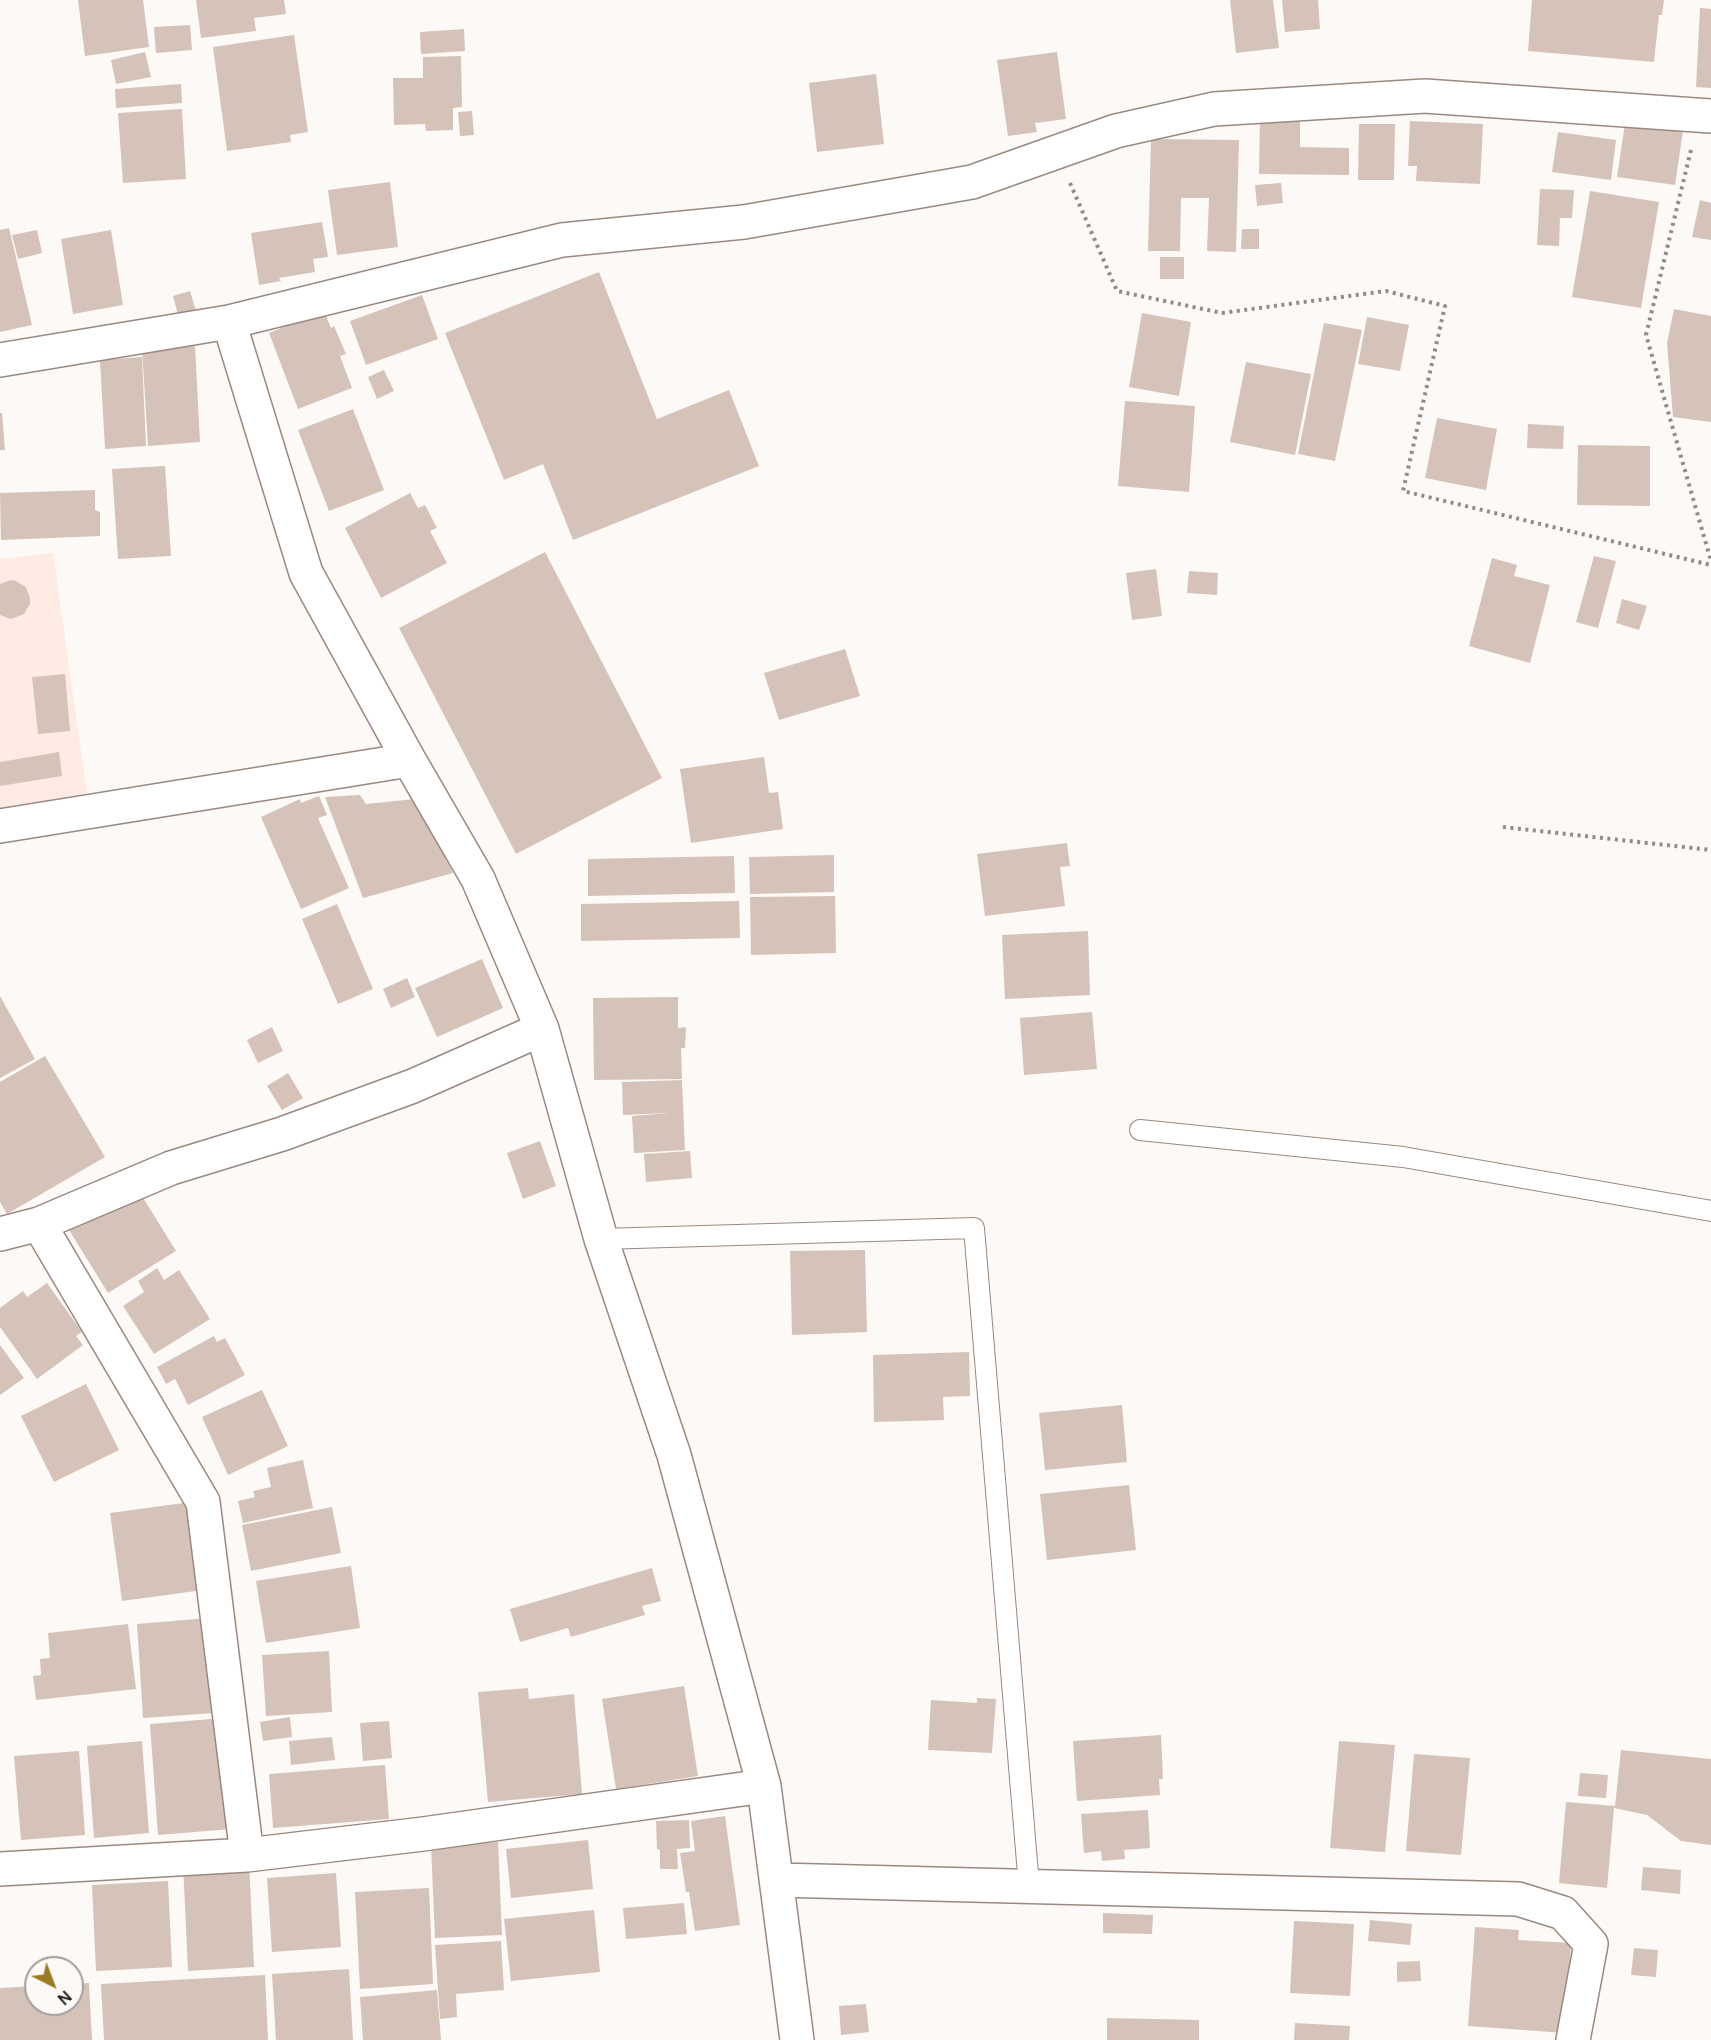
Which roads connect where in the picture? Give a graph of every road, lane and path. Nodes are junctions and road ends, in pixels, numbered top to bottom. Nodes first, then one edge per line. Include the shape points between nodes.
1 (1705, 115) edge
2 (1056, 152) junction
3 (229, 322) junction
4 (0, 360) edge
5 (1711, 563) edge
6 (409, 760) junction
7 (0, 826) edge
8 (1503, 827) dead end
9 (1711, 850) edge
10 (542, 1029) junction
11 (1140, 1130) dead end
12 (1711, 1211) edge
13 (39, 1224) junction
14 (0, 1234) edge
15 (601, 1239) junction
16 (764, 1786) junction
17 (247, 1855) junction
18 (0, 1869) edge
19 (778, 1880) junction
20 (1029, 1886) junction
21 (797, 2040) edge
22 (1573, 2040) edge

1 - 2 street via 1413,97 1214,109 1116,131
1 - 5 path via 1646,335
2 - 3 street via 972,182 744,222 562,240
2 - 5 path via 1117,291 1222,313 1386,291 1445,306 1402,491
3 - 4 street
3 - 6 street via 306,573
6 - 7 street
6 - 10 street via 478,879
8 - 9 path
10 - 13 street via 413,1086 282,1134 171,1168
10 - 15 street
11 - 12 lane via 1403,1157
13 - 14 street
13 - 17 street via 203,1502
15 - 16 street via 674,1455
15 - 20 lane via 974,1228
16 - 17 street
16 - 19 street
17 - 18 street
19 - 20 street
19 - 21 street
20 - 22 street via 1518,1899 1563,1913 1591,1944

